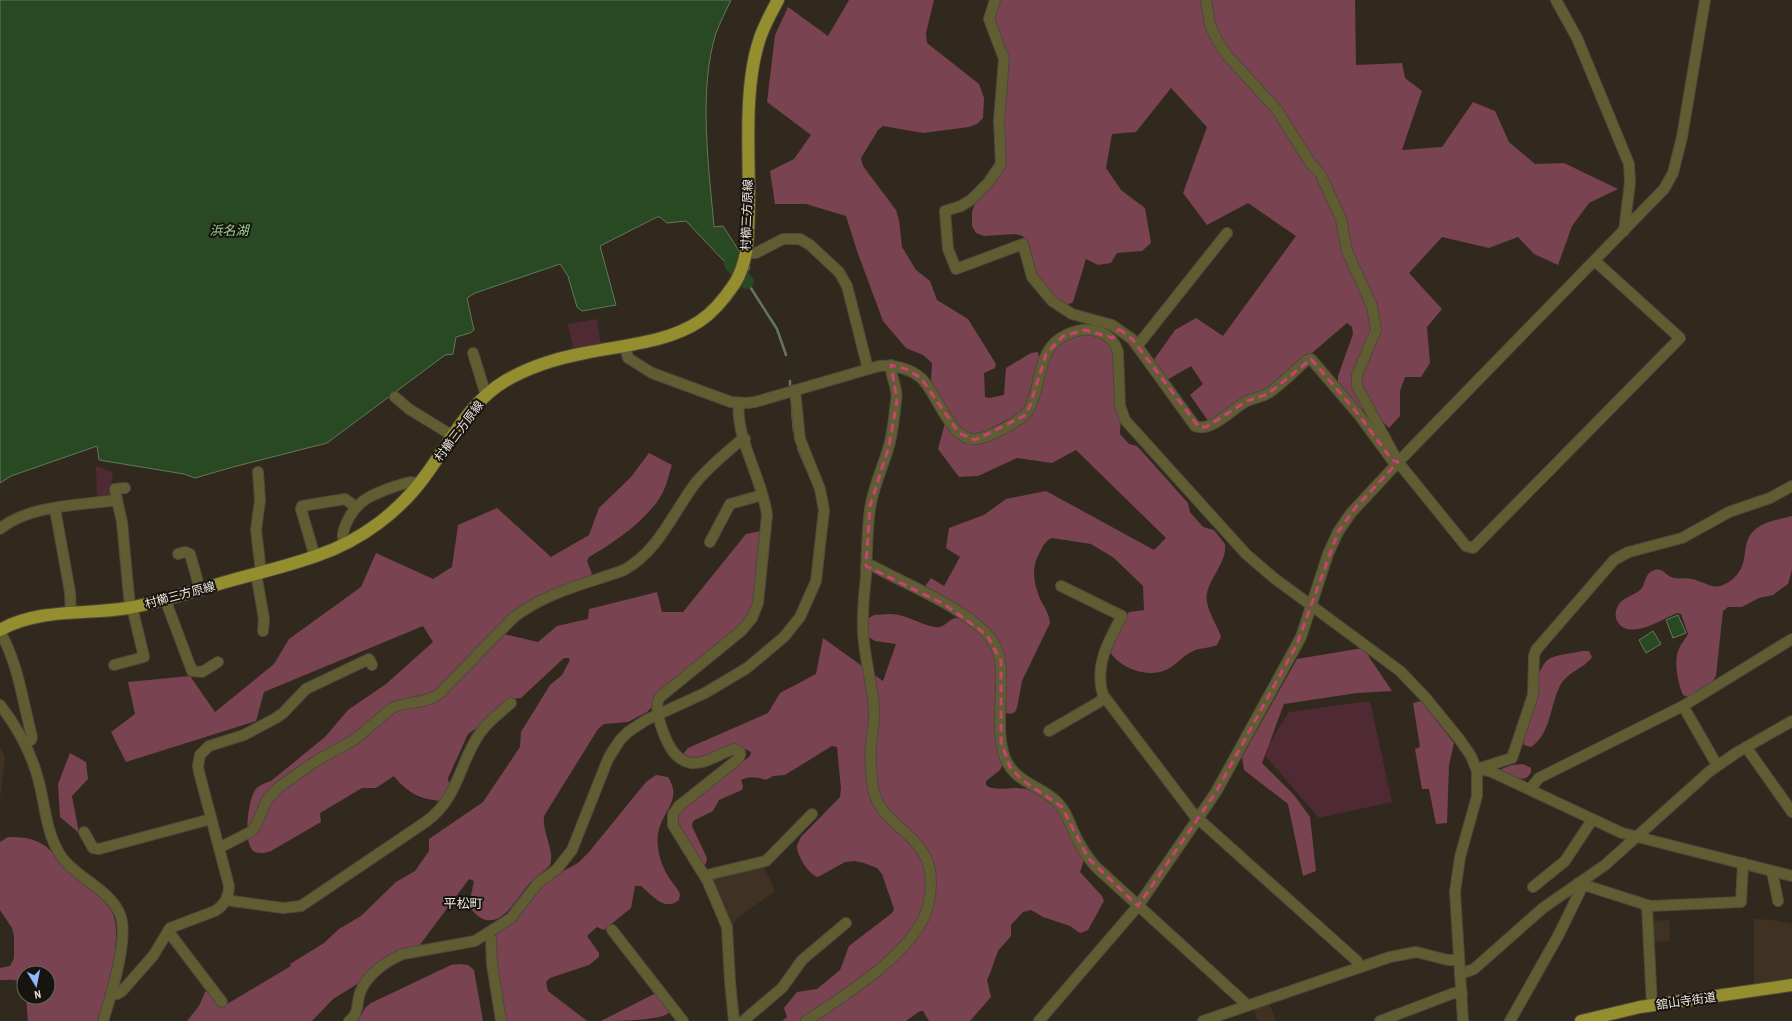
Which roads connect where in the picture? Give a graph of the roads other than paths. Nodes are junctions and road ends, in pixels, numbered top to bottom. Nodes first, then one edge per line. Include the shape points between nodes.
1 (778, 0) edge
2 (995, 0) edge
3 (1206, 0) edge
4 (1556, 0) edge
5 (1705, 0) edge
6 (1624, 231) junction
7 (1227, 233) dead end
8 (746, 253) junction
9 (1595, 261) junction
10 (1119, 329) junction
11 (1112, 340) junction
12 (1138, 345) junction
13 (625, 346) junction
14 (473, 353) dead end
15 (891, 366) junction
16 (868, 369) junction
17 (795, 390) junction
18 (487, 394) junction
19 (395, 397) dead end
20 (739, 403) junction
21 (454, 436) junction
22 (744, 439) junction
23 (1398, 462) junction
24 (258, 472) dead end
25 (419, 485) junction
26 (1792, 486) edge
27 (125, 488) dead end
28 (762, 495) junction
29 (117, 500) junction
30 (356, 507) junction
31 (55, 509) junction
32 (0, 529) edge
33 (710, 542) dead end
34 (345, 544) junction
35 (178, 554) dead end
36 (315, 557) junction
37 (866, 566) junction
38 (259, 573) junction
39 (1061, 586) dead end
40 (200, 589) junction
41 (166, 599) junction
42 (1312, 605) junction
43 (131, 607) junction
44 (71, 614) junction
45 (0, 631) edge
46 (263, 631) dead end
47 (1792, 639) edge
48 (218, 662) dead end
49 (114, 665) dead end
50 (372, 665) dead end
51 (1104, 697) junction
52 (511, 703) dead end
53 (0, 705) edge
54 (1683, 706) junction
55 (658, 715) junction
56 (1792, 721) edge
57 (1049, 731) dead end
58 (25, 743) junction
59 (1746, 747) junction
60 (1717, 765) junction
61 (1477, 769) junction
62 (1530, 789) junction
63 (1792, 812) edge
64 (812, 814) dead end
65 (211, 819) junction
66 (1198, 819) junction
67 (1592, 820) junction
68 (84, 832) dead end
69 (1636, 838) junction
70 (219, 848) junction
71 (1743, 863) junction
72 (1772, 871) junction
73 (1792, 876) edge
74 (706, 877) junction
75 (1581, 884) junction
76 (1533, 887) dead end
77 (227, 898) junction
78 (1778, 902) dead end
79 (1138, 906) junction
80 (1647, 906) junction
81 (846, 923) dead end
82 (612, 930) dead end
83 (168, 931) junction
84 (488, 935) junction
85 (1459, 960) junction
86 (1359, 967) junction
87 (1460, 974) junction
88 (1792, 985) edge
89 (111, 993) junction
90 (1462, 993) junction
91 (222, 1002) dead end
92 (1246, 1006) junction
93 (1652, 1006) junction
94 (103, 1021) edge
95 (349, 1021) edge
96 (501, 1021) edge
97 (683, 1021) edge
98 (734, 1021) edge
99 (743, 1021) edge
100 (806, 1021) edge
101 (1039, 1021) edge
102 (1203, 1021) edge
103 (1380, 1021) edge
104 (1463, 1021) edge
105 (1510, 1021) edge
106 (1581, 1021) edge

1 - 8 main road, 村櫛三方原線 via 759,39 751,77
2 - 10 street via 990,19 1004,59 999,121 1002,164 971,200 945,211 949,254 956,269 1023,244 1032,277 1055,303 1072,314 1104,322
3 - 23 street via 1210,24 1218,42 1277,110 1320,173 1341,219 1347,251 1375,318 1376,330 1357,374 1357,386
4 - 6 street via 1577,38 1630,164
5 - 6 street via 1682,137 1673,173 1664,189
6 - 9 street
7 - 12 street
8 - 13 main road, 村櫛三方原線 via 740,274 717,307 694,325 662,337
8 - 16 street via 756,253 783,239 800,239 839,272 847,286
9 - 23 street
9 - 23 street via 1680,338 1473,548 1466,546
10 - 11 street
10 - 12 street
11 - 15 street via 1101,333 1085,330 1063,336 1046,354 1030,406 1024,416 975,440 959,433 921,378 906,369
11 - 42 street via 1118,352 1120,406 1125,420 1246,554
12 - 23 street via 1196,426 1202,428 1222,419 1247,401 1268,394 1311,359 1356,410 1392,460
13 - 18 main road, 村櫛三方原線 via 544,364 510,379
13 - 20 street via 628,358 652,373
14 - 18 street
15 - 16 street
15 - 37 street via 897,401 889,446 870,506
16 - 17 street
17 - 20 street via 755,402
17 - 55 street via 800,439 820,489 824,510 818,568 812,593 804,611 792,627 760,658 720,685
18 - 21 main road, 村櫛三方原線 via 469,413
19 - 21 street via 409,409
20 - 22 street via 738,411
21 - 25 main road, 村櫛三方原線
22 - 28 street
22 - 70 street via 695,484 652,547 635,564 545,598 523,610 439,694 430,699 392,708 354,740 304,769 267,800 252,831
23 - 42 street via 1356,507 1338,532 1328,554
24 - 38 street via 260,500 256,530
25 - 30 street via 410,482 379,492 366,498
25 - 34 main road, 村櫛三方原線 via 384,519
26 - 61 street via 1770,498 1729,512 1682,538 1629,552 1614,560 1536,650 1532,699 1512,758
27 - 29 street via 115,490
28 - 33 street via 730,504
28 - 55 street via 767,521 758,603 752,618 741,631 660,698 657,704
29 - 31 street
29 - 43 street via 122,522
30 - 34 street via 342,534
30 - 36 street via 345,499 302,506
31 - 32 street via 24,514
31 - 44 street via 70,592
34 - 36 main road, 村櫛三方原線
35 - 40 street via 190,554
36 - 38 main road, 村櫛三方原線
37 - 79 street via 873,566 944,604 987,635 1001,662 1001,742 1010,767 1022,780 1048,795 1062,807 1088,858
37 - 100 street via 863,632 874,711 871,755 874,794 884,813 915,840 922,850 930,871 930,896 923,920 910,941 853,990
38 - 40 main road, 村櫛三方原線
38 - 46 street
39 - 51 street via 1122,616 1103,653 1100,687
40 - 41 main road, 村櫛三方原線
41 - 43 main road, 村櫛三方原線
41 - 48 street via 192,671 202,672
42 - 61 street via 1408,679 1460,740
42 - 66 street via 1297,644 1220,785
43 - 44 main road, 村櫛三方原線
43 - 49 street via 144,657
44 - 45 main road, 村櫛三方原線 via 26,619
45 - 58 street via 16,675 32,737
47 - 54 street
50 - 65 street via 369,659 311,686 301,692 284,713 276,718 244,735 214,744 204,750 200,754 198,766
51 - 57 street
51 - 66 street
52 - 77 street via 480,732 450,798 427,821 301,906 283,908 232,901
53 - 58 street
54 - 60 street
54 - 62 street via 1539,778
55 - 74 street via 672,750 682,759 694,763 734,749 740,752 738,759 679,806 673,814 675,830
55 - 84 street via 628,732 613,749 568,857 538,883 511,918
56 - 59 street
58 - 89 street via 36,773 50,834 58,851 73,869 108,897 121,918 122,943
59 - 60 street
59 - 63 street
60 - 69 street
61 - 62 street via 1492,772
61 - 85 street via 1476,801 1456,880
62 - 67 street
64 - 74 street via 766,861
65 - 68 street via 99,849 93,848
65 - 70 street
66 - 79 street
66 - 86 street via 1358,961
67 - 69 street
67 - 76 street via 1565,861
69 - 71 street
69 - 75 street
70 - 77 street via 229,886
71 - 72 street
71 - 80 street via 1741,902
72 - 73 street
72 - 78 street
74 - 98 street via 727,927
75 - 80 street
75 - 87 street via 1543,908 1474,968
75 - 105 street via 1558,936
77 - 83 street via 215,911 176,925
79 - 92 street
79 - 101 street
80 - 93 street
81 - 99 street via 802,960 782,988
82 - 97 street
83 - 89 street via 152,956 122,991
83 - 91 street
84 - 95 street via 468,943 408,953 394,958 375,971 366,981 360,993 357,1012
84 - 96 street via 491,939 492,968
85 - 86 street via 1410,953
85 - 87 street
86 - 92 street
87 - 90 street
88 - 93 main road, 舘山寺街道
89 - 94 street
90 - 103 street via 1454,993
90 - 104 street
92 - 102 street
93 - 106 main road, 舘山寺街道 via 1604,1014

